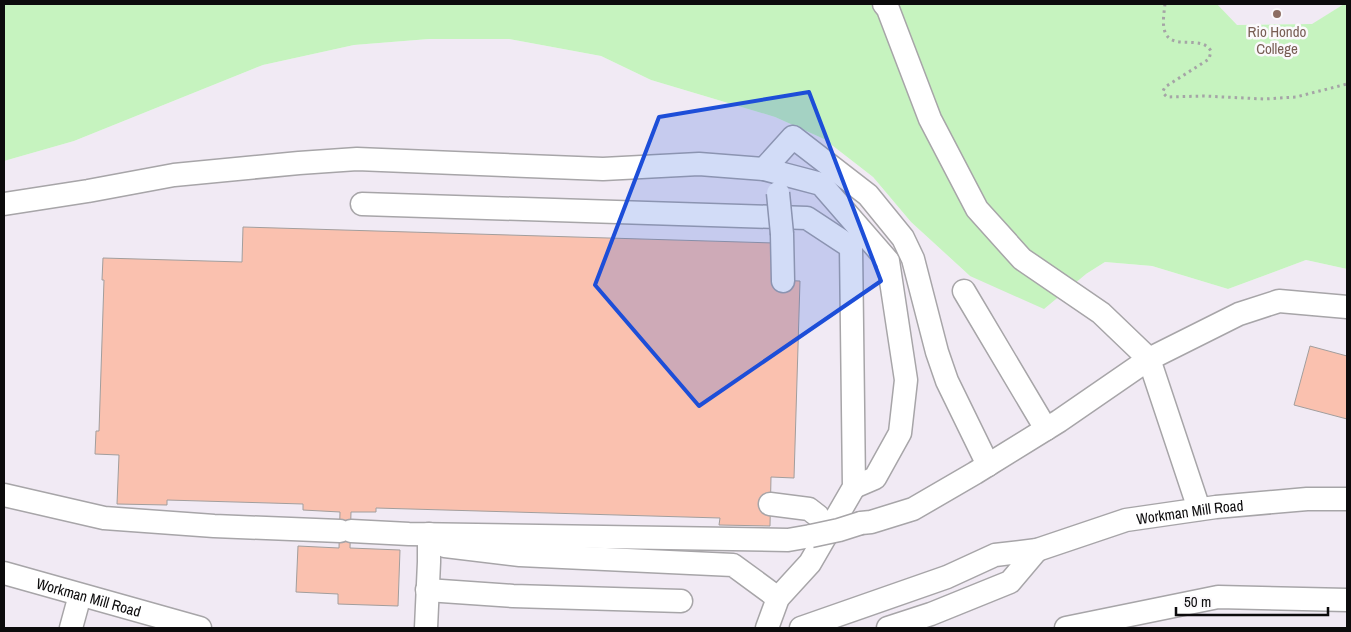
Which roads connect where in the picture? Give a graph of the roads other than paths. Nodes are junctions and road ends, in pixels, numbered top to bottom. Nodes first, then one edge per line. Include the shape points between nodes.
1 (884, 4) edge
2 (767, 170) junction
3 (4, 204) edge
4 (362, 204) dead end
5 (783, 281) dead end
6 (964, 291) dead end
7 (1347, 306) edge
8 (1149, 359) junction
9 (1046, 429) junction
10 (988, 465) junction
11 (854, 487) junction
12 (4, 495) edge
13 (1347, 499) edge
14 (770, 504) dead end
15 (1199, 509) junction
16 (815, 526) junction
17 (429, 539) junction
18 (1037, 550) junction
19 (4, 573) edge
20 (427, 590) junction
21 (80, 595) junction
22 (778, 598) junction
23 (1347, 600) edge
24 (681, 601) dead end
25 (71, 628) edge
26 (200, 628) edge
27 (426, 628) edge
28 (766, 628) edge
29 (801, 628) edge
30 (888, 628) edge
31 (1066, 628) edge

1 - 8 street via 930,119 977,209 1022,259 1101,313
2 - 3 street via 699,164 603,169 357,159 174,175
2 - 5 street, bridge via 778,193
2 - 10 street via 793,137 868,195 904,238 913,258 947,381
2 - 11 street via 821,184 888,261 906,380 900,433 876,478
4 - 11 street via 808,218 851,247
6 - 9 street
7 - 8 street via 1279,301 1239,314
8 - 9 street
8 - 15 street
9 - 10 street
10 - 16 street, bridge via 913,509 839,530
11 - 22 street via 810,562
12 - 17 street via 104,518 345,531
13 - 15 street, Workman Mill Road via 1308,499
14 - 16 street via 809,509
15 - 18 street, Workman Mill Road via 1126,520
16 - 17 street via 788,540
17 - 20 street
17 - 22 street via 520,556 733,565
18 - 29 street, Workman Mill Road via 995,555 947,576
18 - 30 street via 1010,582
19 - 21 street, Workman Mill Road
20 - 24 street
20 - 27 street
21 - 25 street
21 - 26 street, Workman Mill Road
22 - 28 street
23 - 31 street via 1218,597

